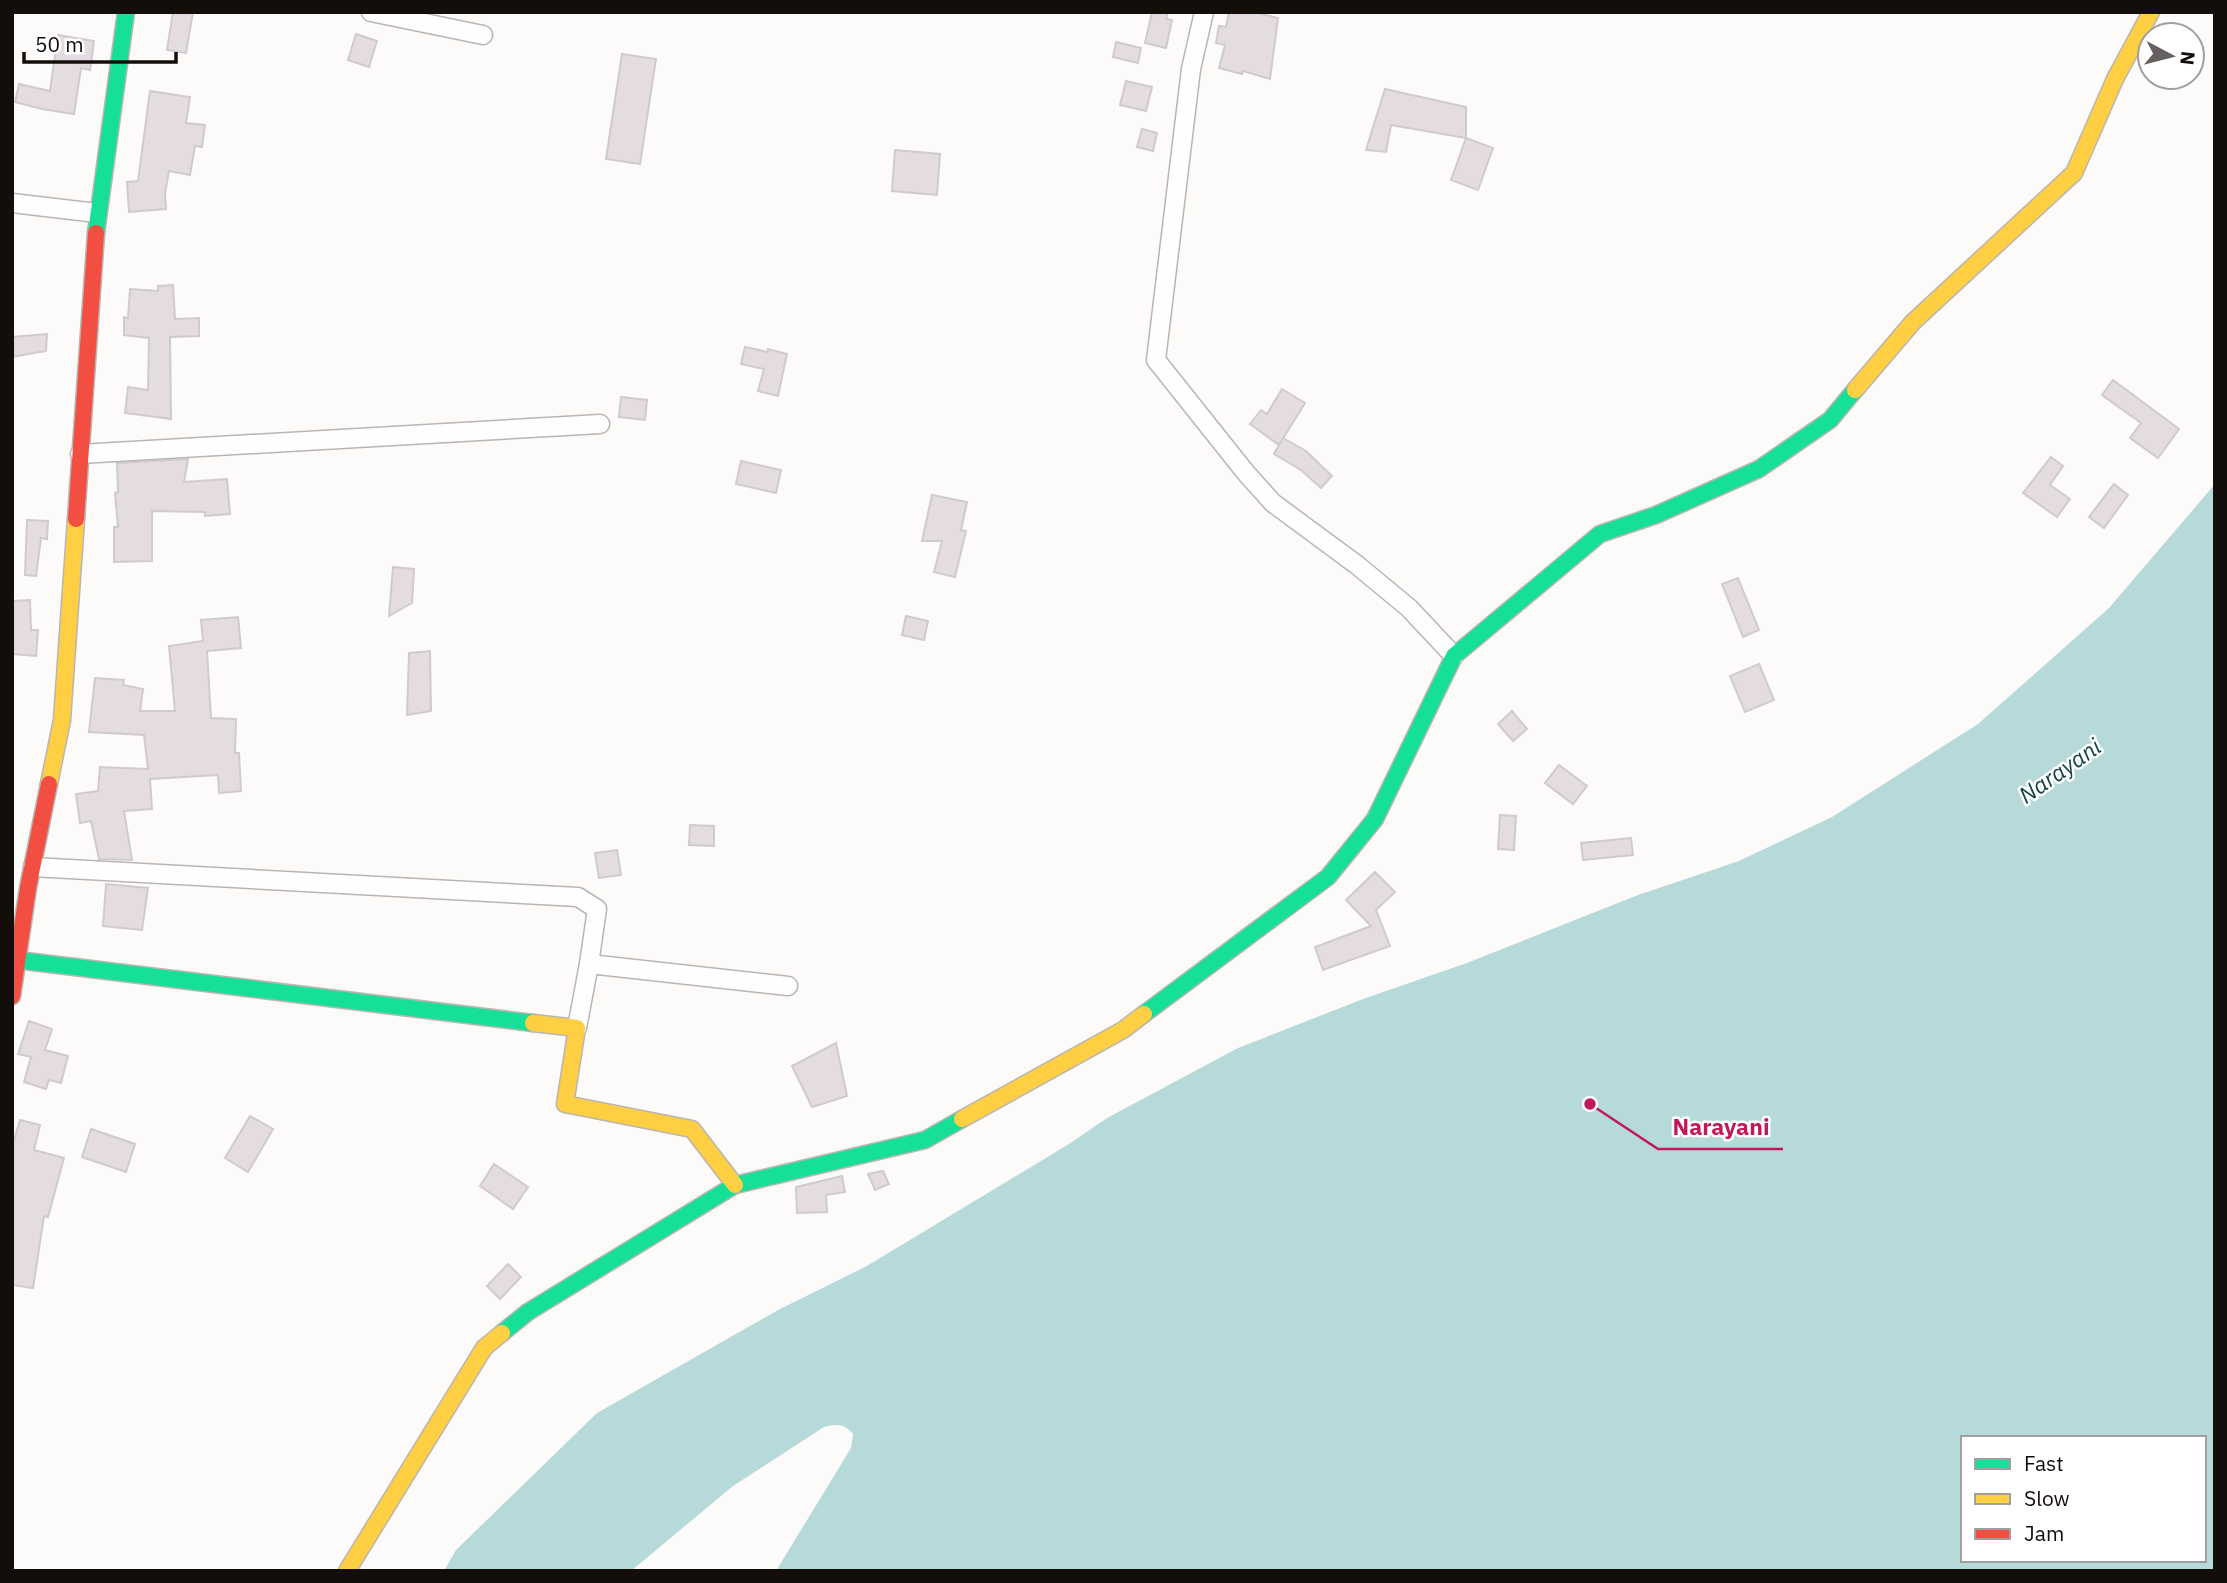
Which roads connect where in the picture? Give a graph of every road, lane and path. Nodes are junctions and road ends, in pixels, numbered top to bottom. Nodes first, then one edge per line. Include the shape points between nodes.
1 (126, 12) edge
2 (371, 12) edge
3 (1204, 12) edge
4 (2151, 12) edge
5 (483, 35) dead end
6 (12, 203) edge
7 (97, 213) junction
8 (600, 424) dead end
9 (80, 454) junction
10 (1454, 656) junction
11 (33, 867) junction
12 (17, 960) junction
13 (589, 964) junction
14 (788, 986) dead end
15 (12, 996) edge
16 (577, 1028) junction
17 (735, 1185) junction
18 (347, 1571) edge

1 - 7 street
2 - 5 street
3 - 10 street via 1191,69 1156,360 1273,503 1409,608
4 - 10 street via 2115,79 2074,173 1913,322 1830,420 1759,469 1656,515 1600,534
6 - 7 street
7 - 9 street
8 - 9 street
9 - 11 street via 62,720
10 - 17 street via 1375,819 1328,877 1124,1030 925,1140
11 - 12 street
11 - 13 street via 578,897 597,909
12 - 15 street
12 - 16 street
13 - 14 street
13 - 16 street
16 - 17 street via 565,1104 692,1129
17 - 18 street via 528,1312 484,1348

